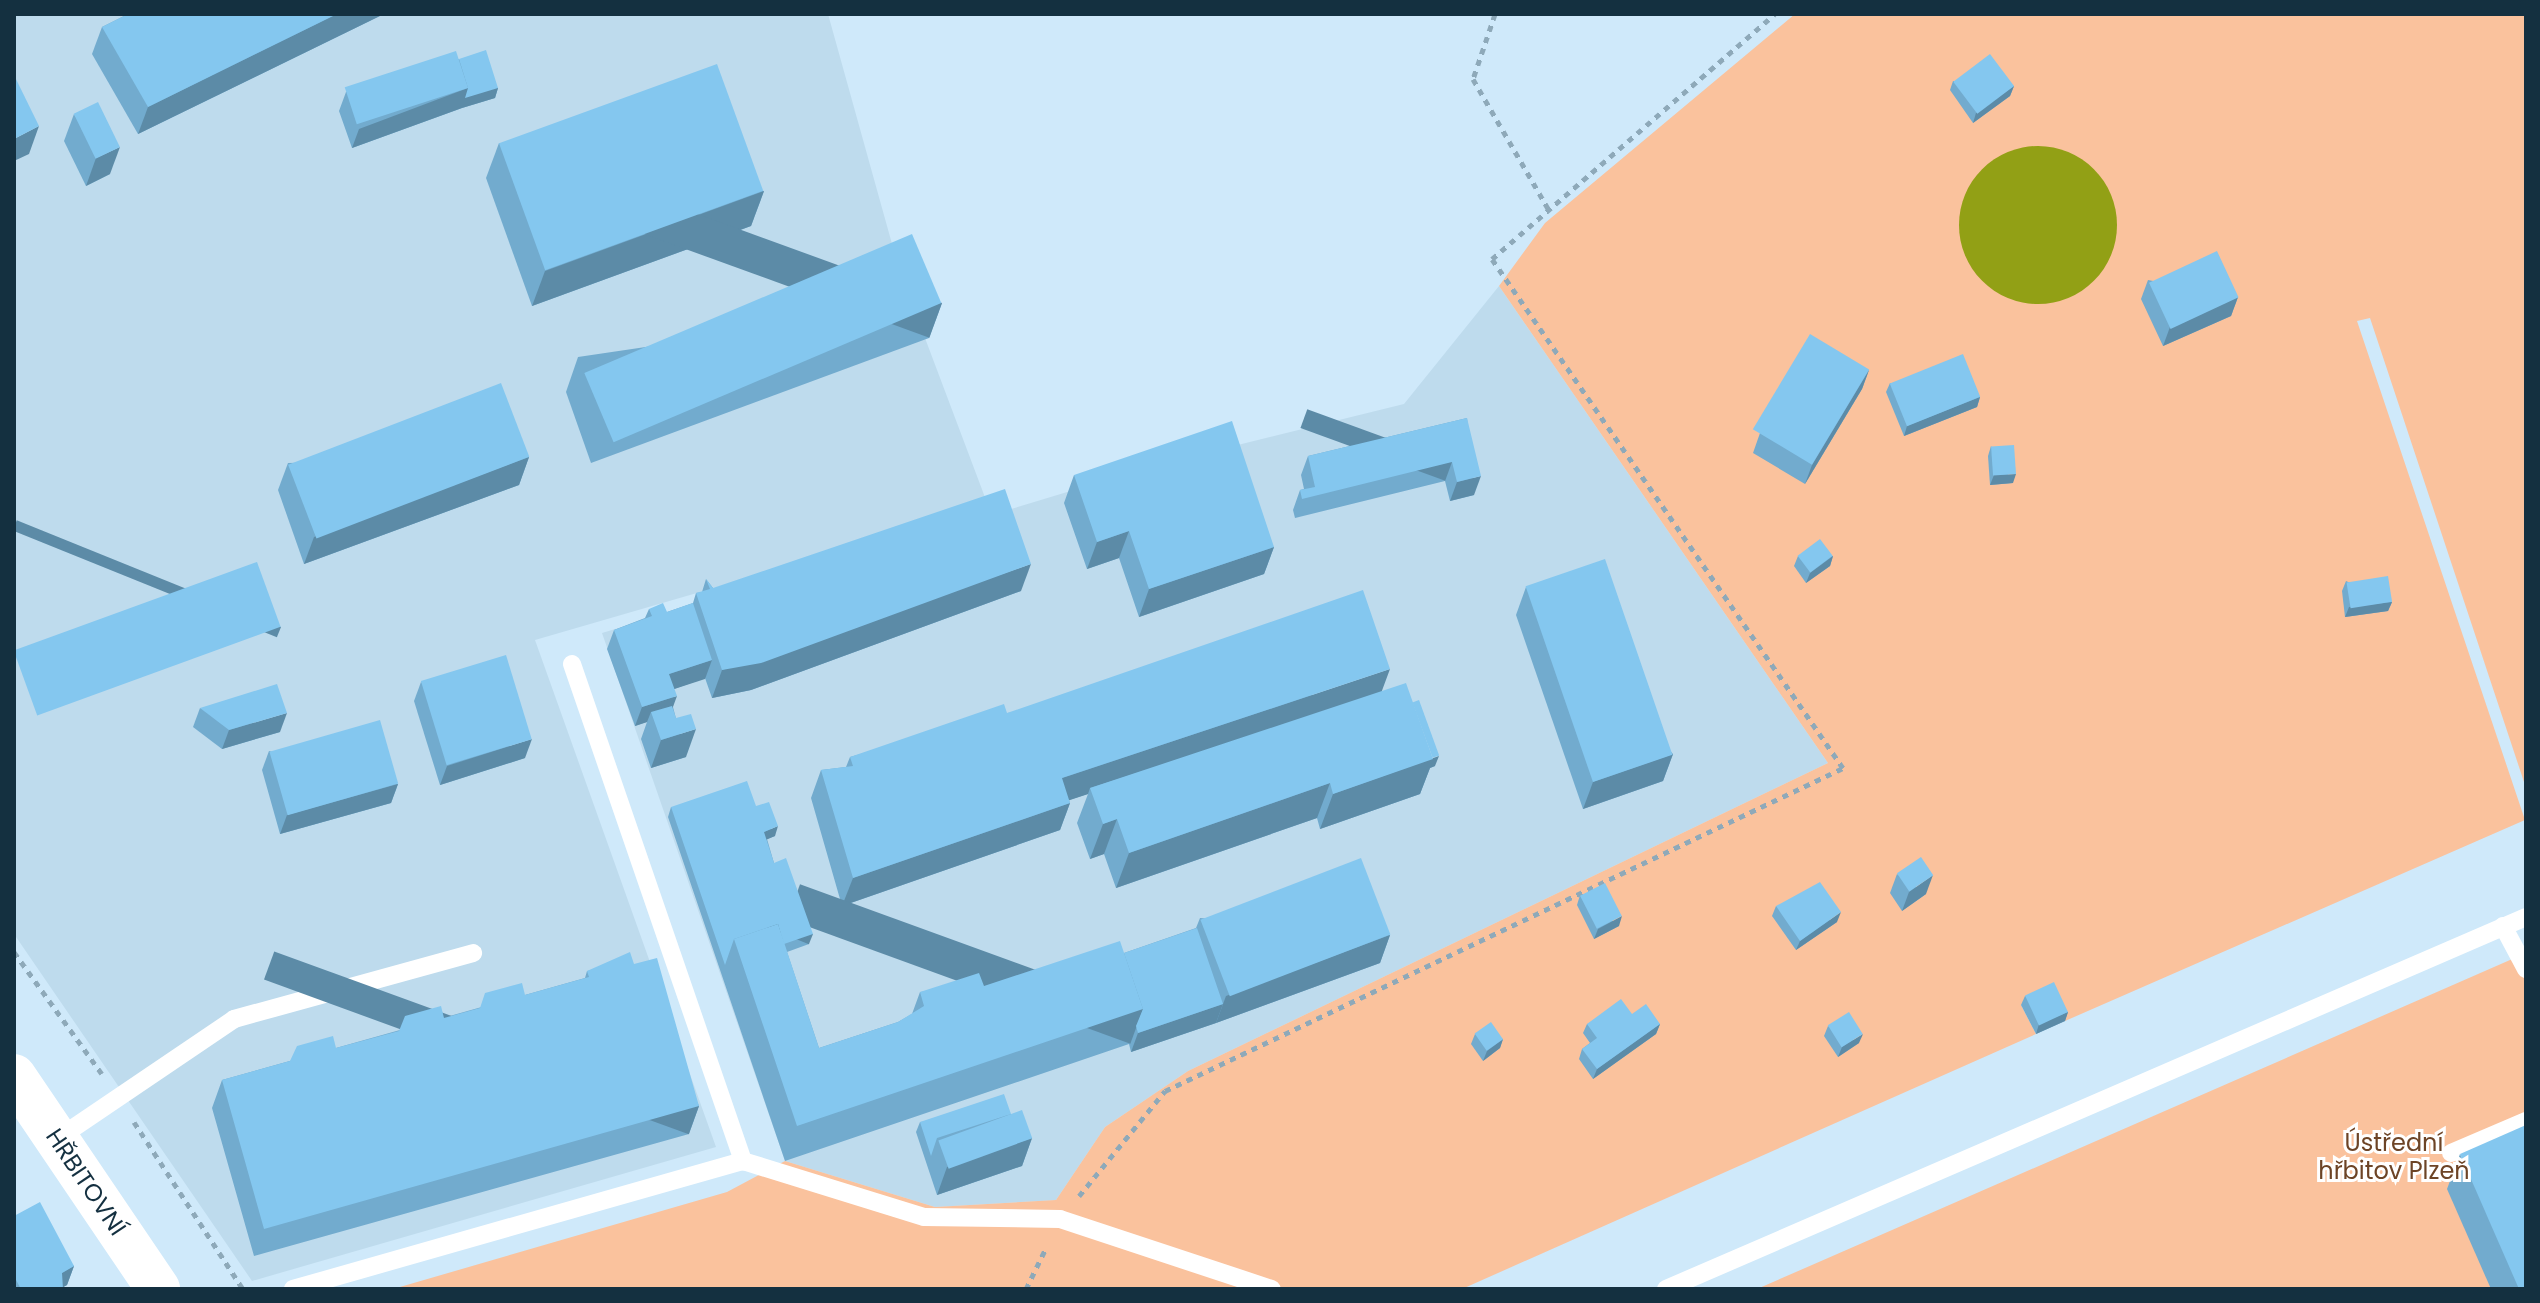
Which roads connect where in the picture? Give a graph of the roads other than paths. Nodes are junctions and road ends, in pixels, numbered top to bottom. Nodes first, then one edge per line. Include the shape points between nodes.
1 (572, 664) dead end
2 (2526, 917) edge
3 (2503, 926) junction
4 (473, 953) dead end
5 (2526, 969) edge
6 (14, 1076) edge
7 (2526, 1121) edge
8 (57, 1139) junction
9 (2451, 1153) dead end
10 (743, 1161) junction
11 (158, 1289) edge
12 (293, 1289) edge
13 (1272, 1289) edge
14 (1666, 1289) edge

1 - 10 lane
2 - 3 lane
3 - 5 lane
3 - 14 lane
4 - 8 lane via 234,1019
6 - 8 street, HŘBITOVNÍ
7 - 9 lane
8 - 11 street, HŘBITOVNÍ
10 - 12 lane
10 - 13 lane via 924,1217 1060,1219

